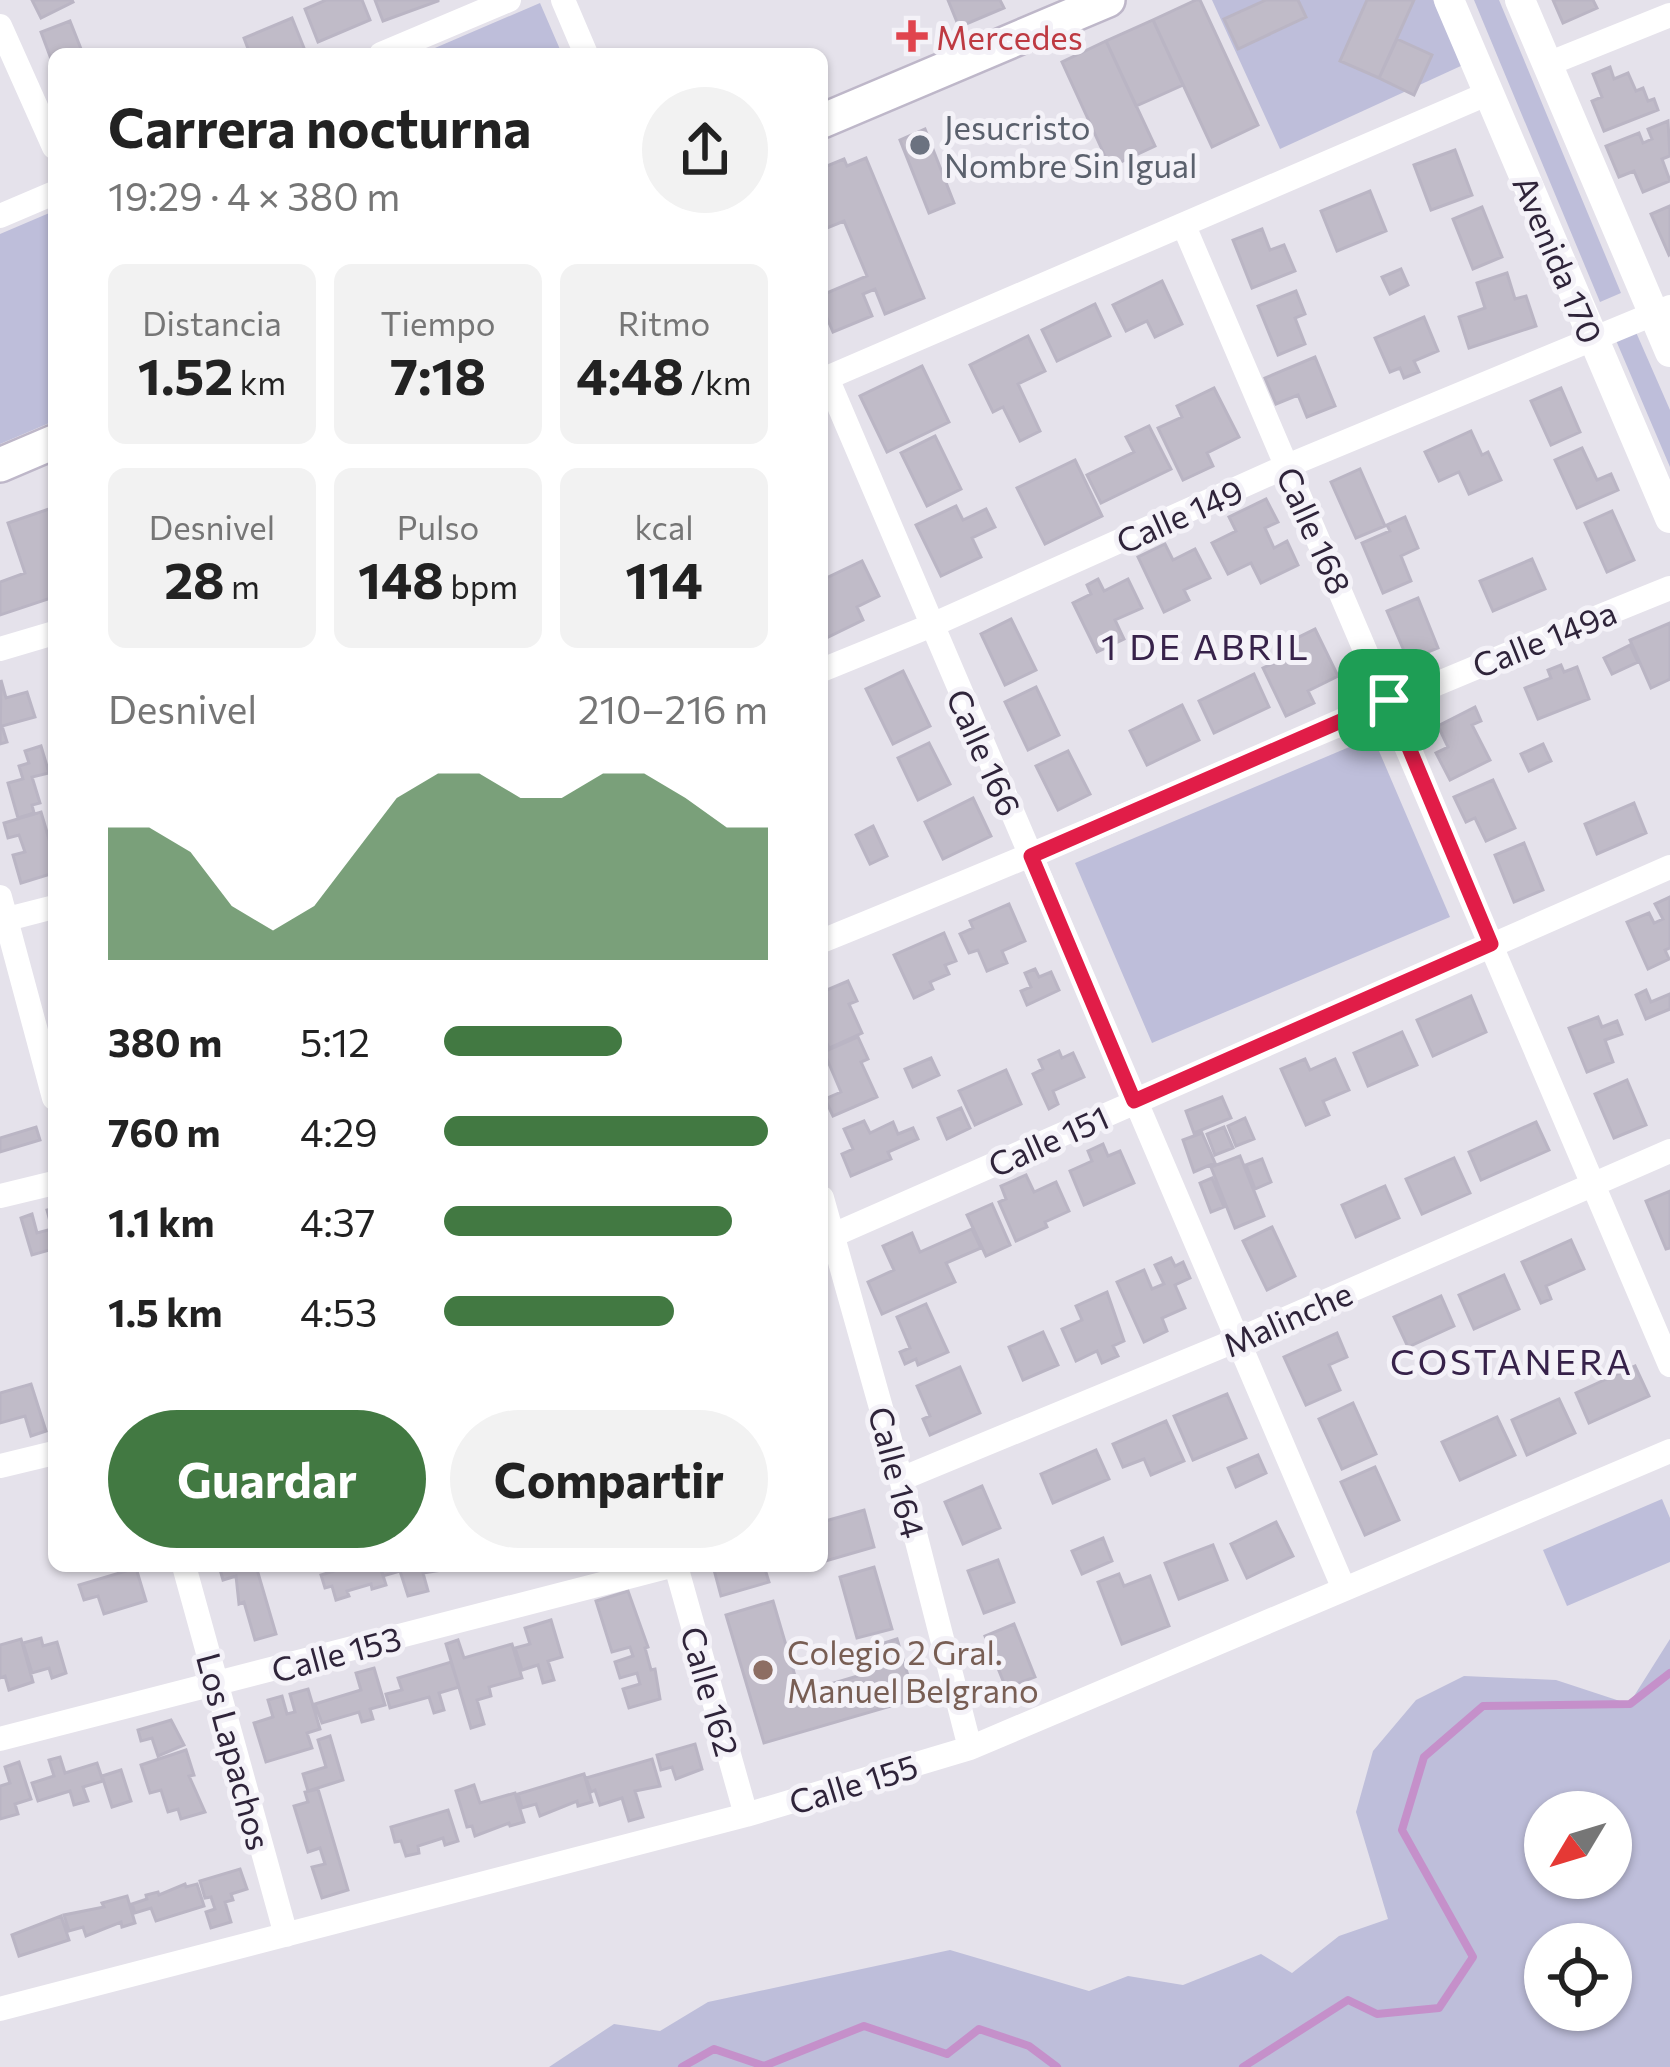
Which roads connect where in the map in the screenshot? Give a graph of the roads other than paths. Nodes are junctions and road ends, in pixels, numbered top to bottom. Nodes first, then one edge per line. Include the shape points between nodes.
1 (509, 0) edge
2 (563, 0) edge
3 (1108, 0) edge
4 (1449, 0) edge
5 (1520, 0) edge
6 (1670, 15) edge
7 (0, 26) edge
8 (395, 48) edge
9 (583, 48) edge
10 (1548, 64) junction
11 (1489, 93) junction
12 (828, 119) edge
13 (48, 134) edge
14 (48, 196) edge
15 (0, 216) edge
16 (1184, 226) junction
17 (1662, 310) edge
18 (1594, 341) junction
19 (1670, 352) edge
20 (828, 377) edge
21 (828, 388) edge
22 (48, 445) edge
23 (0, 465) edge
24 (1286, 466) junction
25 (1670, 518) edge
26 (1670, 588) edge
27 (930, 626) junction
28 (48, 635) edge
29 (0, 649) edge
30 (828, 668) edge
31 (1389, 700) junction
32 (1031, 856) junction
33 (1670, 866) edge
34 (48, 908) edge
35 (2, 912) edge
36 (828, 939) edge
37 (1491, 944) junction
38 (48, 1077) edge
39 (1134, 1101) junction
40 (1670, 1151) edge
41 (1594, 1183) junction
42 (48, 1184) edge
43 (0, 1196) edge
44 (828, 1239) edge
45 (828, 1242) edge
46 (1237, 1340) junction
47 (1670, 1365) edge
48 (1670, 1451) edge
49 (48, 1454) edge
50 (0, 1466) edge
51 (901, 1479) junction
52 (186, 1572) edge
53 (651, 1572) edge
54 (676, 1572) edge
55 (1344, 1589) junction
56 (217, 1684) junction
57 (0, 1739) edge
58 (970, 1748) junction
59 (746, 1815) junction
60 (286, 1935) junction
61 (0, 2009) edge

1 - 8 street
2 - 9 street
3 - 12 main road
4 - 11 street, Avenida 170
5 - 10 street, Avenida 170
6 - 10 street
7 - 13 street
10 - 17 street, Avenida 170
11 - 16 street
11 - 18 street, Avenida 170
14 - 15 street
16 - 20 street
16 - 24 street, Calle 168
17 - 18 street, Calle 149
17 - 19 street, Avenida 170
18 - 24 street, Calle 149
18 - 25 street, Avenida 170
21 - 27 street, Calle 166
22 - 23 main road
24 - 27 street, Calle 149
24 - 31 street, Calle 168
26 - 31 street, Calle 149a
27 - 30 street, Calle 149
27 - 32 street, Calle 166
28 - 29 street
31 - 32 street, Calle 149a
31 - 37 street, Calle 168
32 - 36 street, Calle 149a
32 - 39 street, Calle 166
33 - 37 street, Calle 151
34 - 35 street
35 - 38 street
37 - 39 street, Calle 151
37 - 41 street, Calle 168
39 - 44 street, Calle 151
39 - 46 street, Calle 166
40 - 41 street, Malinche
41 - 46 street, Malinche
41 - 47 street, Calle 168
42 - 43 street
45 - 51 street, Calle 164
46 - 51 street, Malinche
46 - 55 street, Calle 166
48 - 55 street, Calle 155
49 - 50 street
51 - 58 street, Calle 164
52 - 56 street, Los Lapachos
53 - 56 street, Calle 153
54 - 59 street, Calle 162
55 - 58 street, Calle 155
56 - 57 street, Calle 153
56 - 60 street, Los Lapachos
58 - 59 street, Calle 155
59 - 60 street, Calle 155
60 - 61 street, Calle 155

